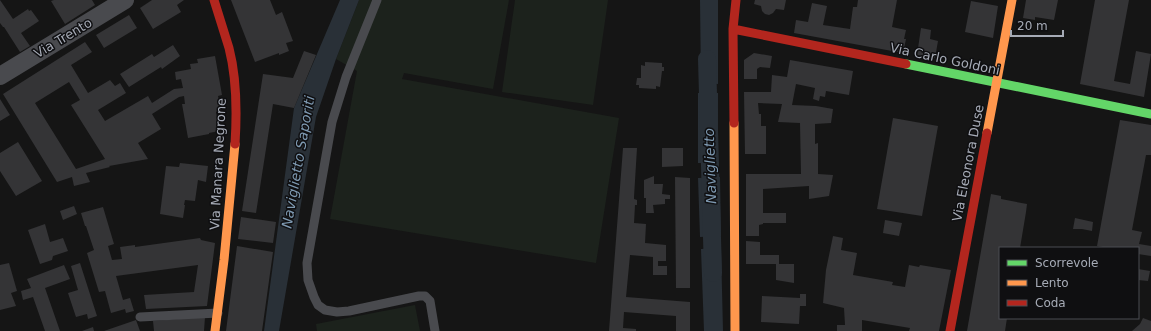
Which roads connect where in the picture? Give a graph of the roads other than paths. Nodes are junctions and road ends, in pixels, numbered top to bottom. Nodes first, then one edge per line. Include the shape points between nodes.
1 (125, 0) edge
2 (214, 0) edge
3 (377, 0) edge
4 (736, 0) edge
5 (1012, 0) edge
6 (733, 29) junction
7 (0, 76) edge
8 (996, 83) junction
9 (1151, 114) edge
10 (218, 313) junction
11 (140, 317) dead end
12 (215, 331) edge
13 (435, 331) edge
14 (735, 331) edge
15 (950, 331) edge

1 - 7 street, Via Trento
2 - 10 street, Via Manara Negrone via 229,49 235,84 236,128
3 - 13 lane via 346,77 332,122 306,263 308,280 318,305 325,310 337,312 426,296 430,301
4 - 6 street
5 - 8 street, Via Eleonora Duse
6 - 8 street, Via Carlo Goldoni
6 - 14 street
8 - 9 street, Via Carlo Goldoni
8 - 15 street, Via Eleonora Duse
10 - 11 lane
10 - 12 street, Via Manara Negrone

